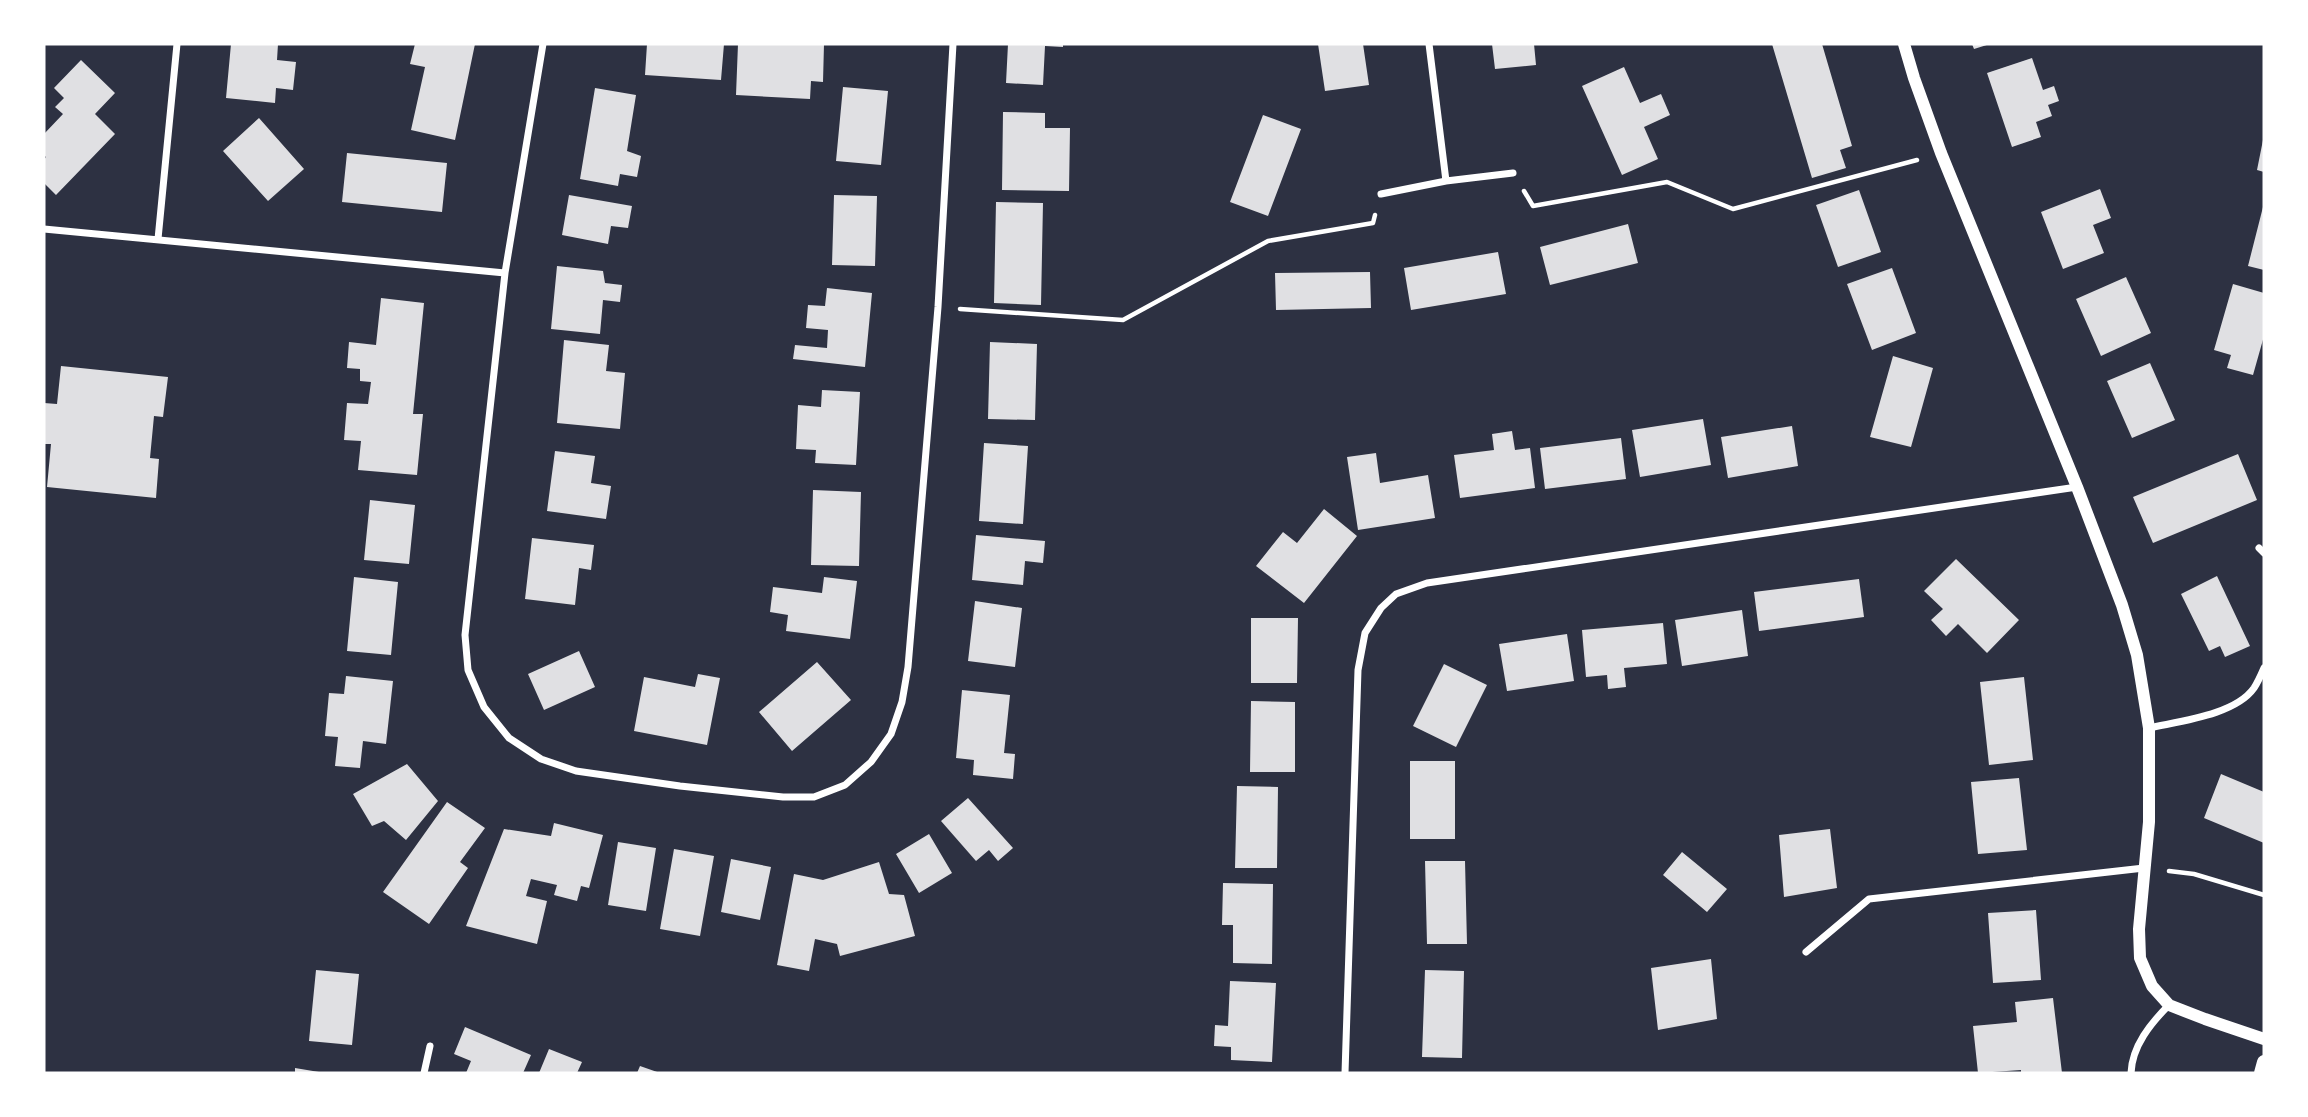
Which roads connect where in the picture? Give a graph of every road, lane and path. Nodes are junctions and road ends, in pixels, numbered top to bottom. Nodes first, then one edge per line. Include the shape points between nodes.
1 (177, 44) edge
2 (543, 44) edge
3 (953, 44) edge
4 (1429, 44) edge
5 (1905, 44) edge
6 (1941, 153) junction
7 (1513, 173) joint
8 (1446, 181) junction
9 (1381, 194) joint
10 (44, 229) edge
11 (158, 239) junction
12 (505, 273) junction
13 (938, 307) junction
14 (2077, 487) junction
15 (2264, 668) edge
16 (2149, 728) junction
17 (2144, 869) junction
18 (2264, 895) edge
19 (1806, 952) dead end
20 (2169, 1004) junction
21 (2264, 1039) edge
22 (430, 1045) dead end
23 (2264, 1062) edge
24 (424, 1073) edge
25 (1345, 1073) edge
26 (2131, 1073) edge
27 (2261, 1073) edge

1 - 11 street
2 - 12 street
3 - 13 street
4 - 8 street
5 - 6 street
6 - 7 path via 1733,209 1667,182 1533,206
6 - 14 street
7 - 8 street
8 - 9 street
9 - 13 path via 1373,223 1268,241 1123,320
10 - 11 street
11 - 12 street
12 - 13 street via 465,635 468,670 484,708 509,738 541,759 576,771 783,797 814,797 845,785 871,762 891,734 902,702
14 - 16 street via 2130,630
14 - 25 street via 1427,583 1396,594 1365,632 1358,670
15 - 16 street via 2254,689 2236,705
16 - 17 street
17 - 18 path via 2194,874
17 - 19 street via 1869,899
17 - 20 street via 2140,958 2152,986
20 - 21 street
20 - 26 street via 2138,1045
22 - 24 street
23 - 27 main road

